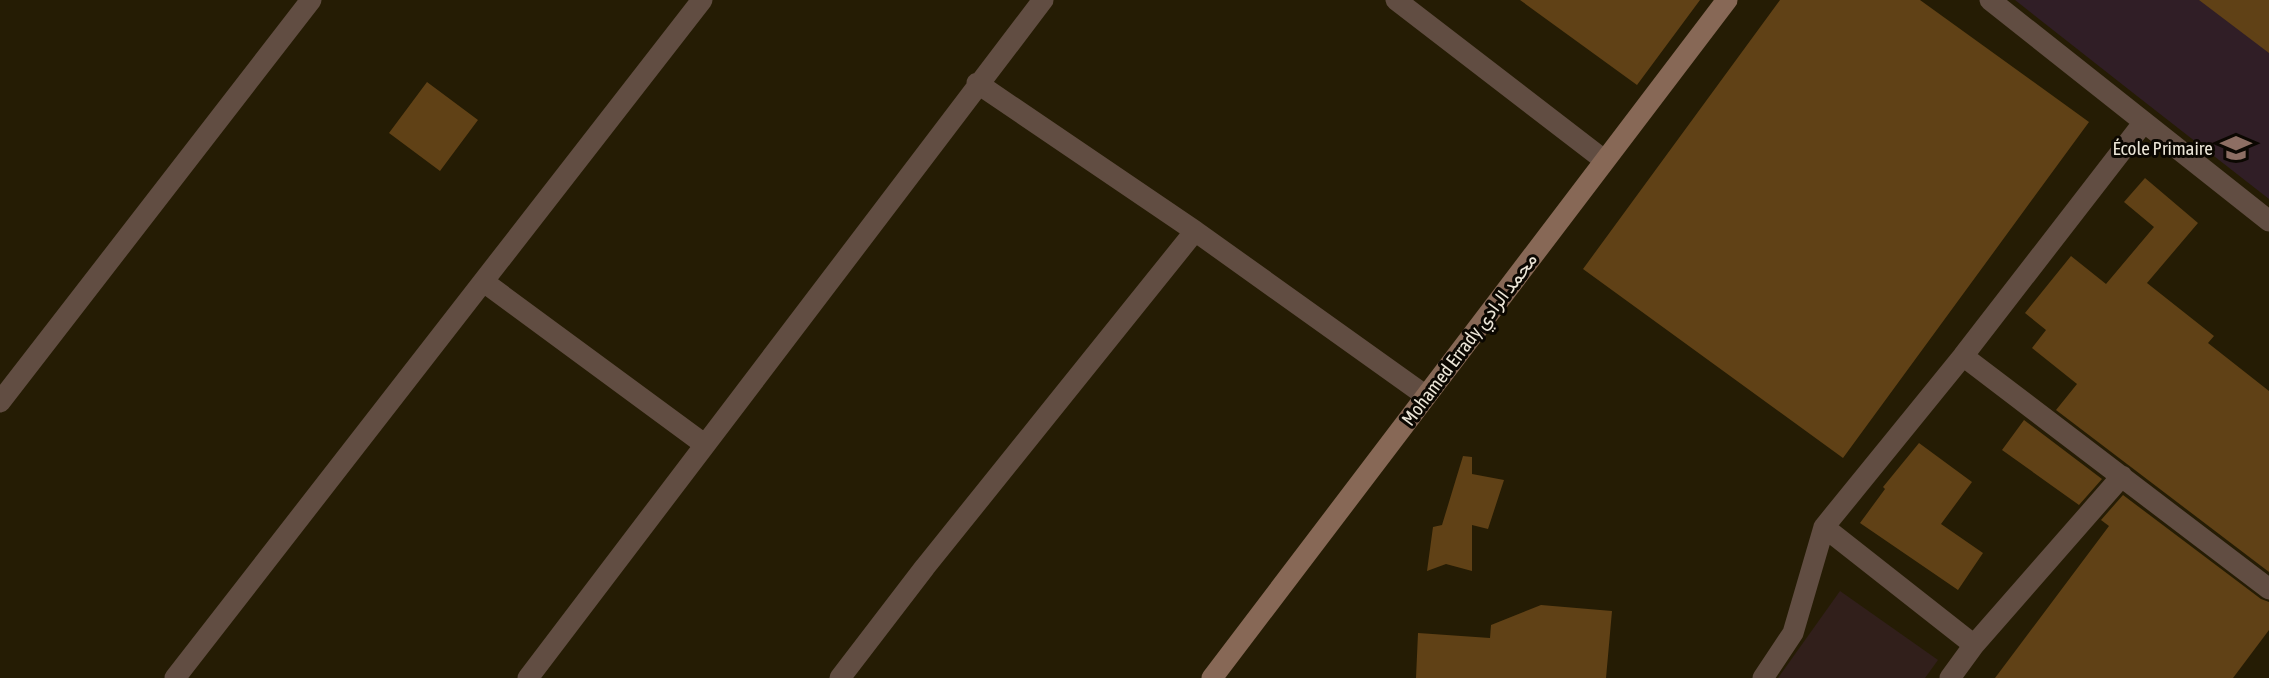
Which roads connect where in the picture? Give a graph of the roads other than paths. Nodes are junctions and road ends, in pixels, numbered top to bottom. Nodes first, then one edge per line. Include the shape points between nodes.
1 (311, 0) edge
2 (702, 0) edge
3 (1043, 0) edge
4 (1396, 0) edge
5 (1727, 0) edge
6 (1990, 0) edge
7 (977, 83) junction
8 (2144, 122) junction
9 (1604, 160) junction
10 (2269, 221) edge
11 (1195, 231) junction
12 (484, 282) junction
13 (1963, 356) junction
14 (1426, 396) junction
15 (0, 402) edge
16 (704, 444) junction
17 (2122, 477) junction
18 (1824, 527) junction
19 (2269, 589) edge
20 (1974, 645) junction
21 (175, 678) edge
22 (528, 678) edge
23 (841, 678) edge
24 (1212, 678) edge
25 (1763, 678) edge
26 (1950, 678) edge

1 - 15 street
2 - 12 street
3 - 7 street
4 - 9 street
5 - 9 street, Mohamed Errady محمد الرادي
6 - 8 street
7 - 11 street
7 - 16 street
8 - 10 street
8 - 13 street
9 - 14 street, Mohamed Errady محمد الرادي
11 - 14 street
11 - 23 street
12 - 16 street
12 - 21 street
13 - 17 street
13 - 18 street
14 - 24 street, Mohamed Errady محمد الرادي
16 - 22 street
17 - 19 street
17 - 20 street
18 - 20 street
18 - 25 street via 1793,633
20 - 26 street

